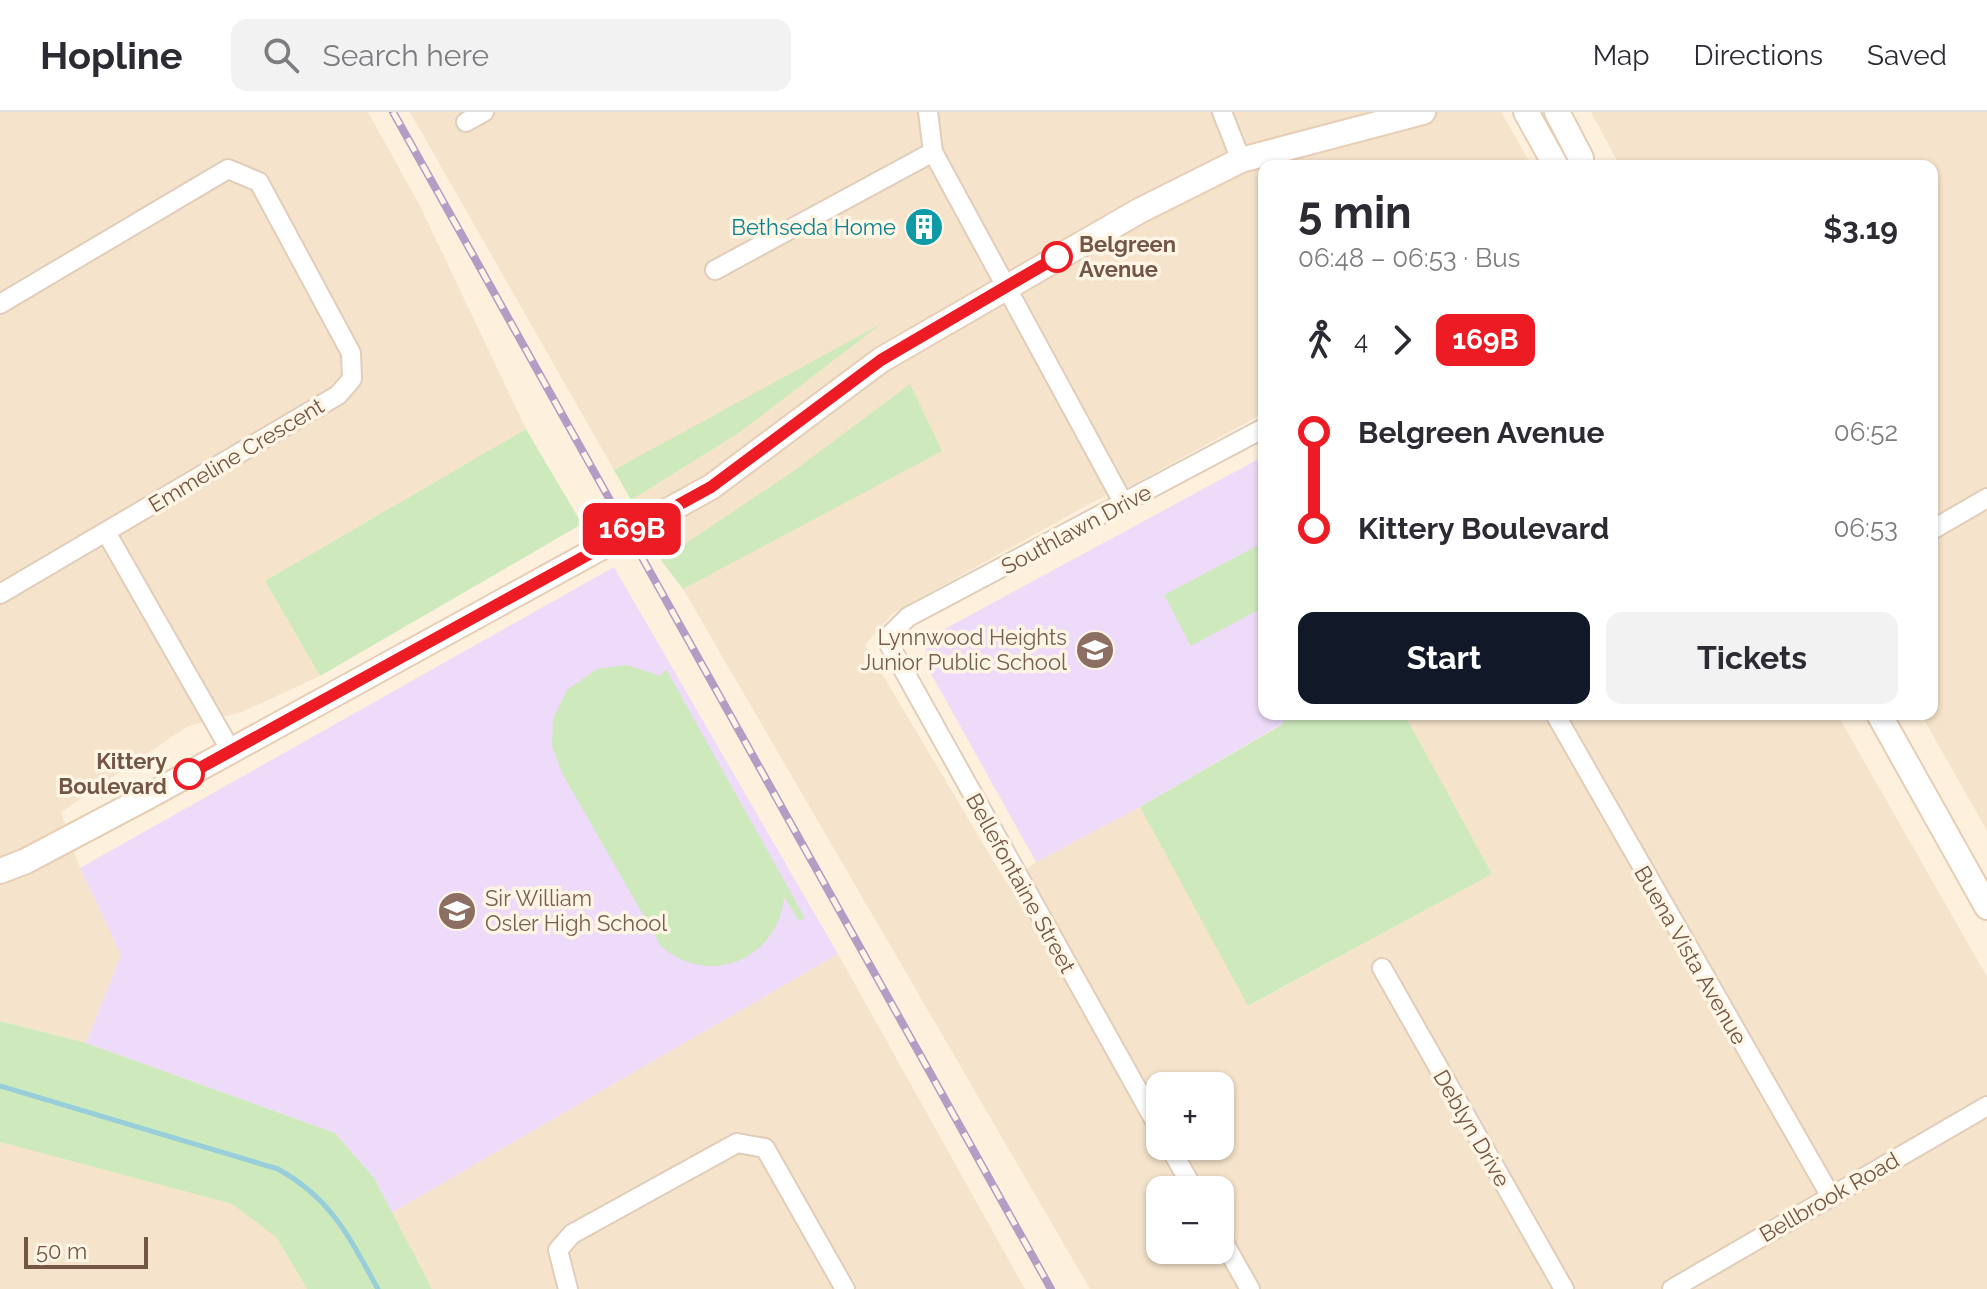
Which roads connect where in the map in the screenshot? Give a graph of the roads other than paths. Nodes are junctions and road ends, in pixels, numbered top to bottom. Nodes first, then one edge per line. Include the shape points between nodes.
1 (484, 112) edge
2 (928, 112) edge
3 (1222, 112) edge
4 (1423, 112) edge
5 (1526, 112) edge
6 (1557, 112) edge
7 (466, 122) dead end
8 (933, 152) junction
9 (1241, 160) junction
10 (1553, 160) edge
11 (1581, 160) edge
12 (715, 270) dead end
13 (1004, 286) junction
14 (0, 304) edge
15 (1258, 431) edge
16 (1987, 498) edge
17 (1124, 504) junction
18 (1938, 527) edge
19 (106, 532) junction
20 (0, 594) edge
21 (891, 634) joint
22 (1558, 720) edge
23 (1882, 720) edge
24 (231, 751) junction
25 (0, 871) edge
26 (1987, 907) edge
27 (1382, 968) dead end
28 (1146, 1105) edge
29 (1987, 1106) edge
30 (1830, 1195) junction
31 (1234, 1261) edge
32 (568, 1289) edge
33 (845, 1289) edge
34 (1250, 1289) edge
35 (1564, 1289) edge
36 (1672, 1289) edge

1 - 7 street
2 - 8 street
3 - 9 street
4 - 9 street
5 - 10 street
6 - 11 street
8 - 12 street
8 - 13 street
9 - 13 street
13 - 17 street
13 - 24 street via 881,360 711,487
14 - 19 street, Emmeline Crescent via 228,169 259,182 351,353 352,379 338,395
15 - 17 street, Southlawn Drive
16 - 18 street
17 - 21 street, Southlawn Drive via 908,617
19 - 20 street, Emmeline Crescent
19 - 24 street
21 - 28 street, Bellefontaine Street via 894,656
22 - 30 street, Buena Vista Avenue
23 - 26 street
24 - 25 street
27 - 35 street, Deblyn Drive
29 - 30 street, Bellbrook Road
30 - 36 street, Bellbrook Road
31 - 34 street
32 - 33 street via 558,1250 572,1234 737,1143 765,1148

